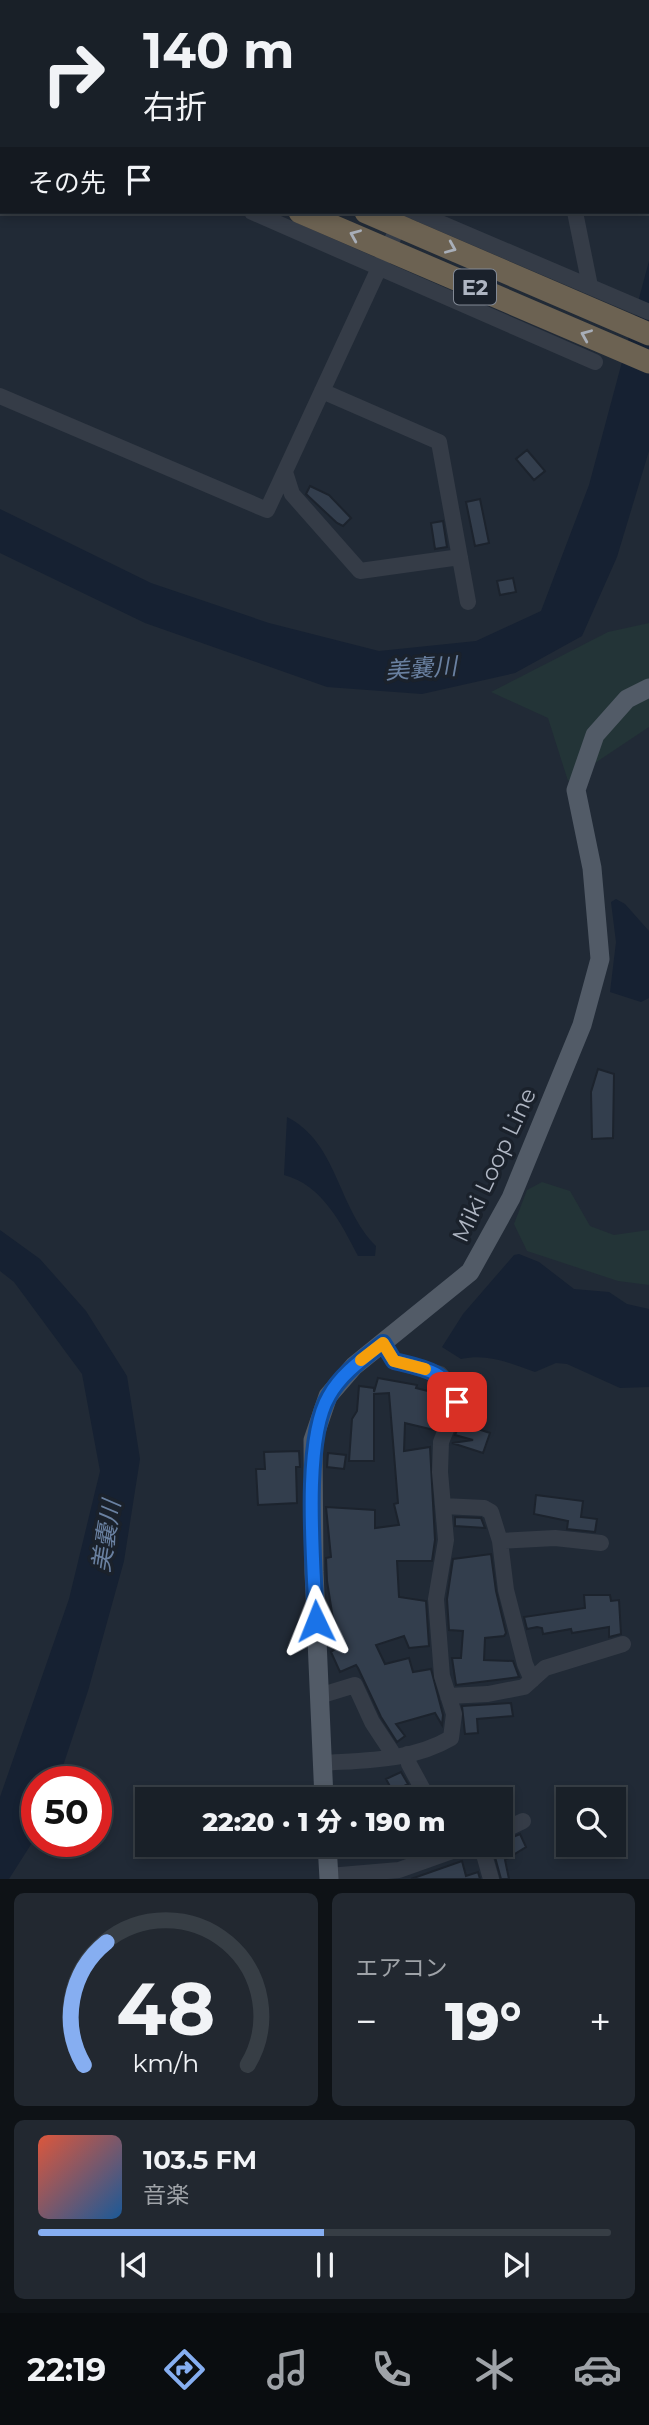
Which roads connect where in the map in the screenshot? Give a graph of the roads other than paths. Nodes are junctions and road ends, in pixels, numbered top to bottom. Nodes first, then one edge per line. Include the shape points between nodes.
1 (257, 214) edge
2 (305, 214) edge
3 (371, 214) edge
4 (404, 214) edge
5 (420, 214) edge
6 (576, 214) edge
7 (379, 267) junction
8 (590, 286) junction
9 (649, 312) edge
10 (649, 334) edge
11 (595, 362) dead end
12 (649, 362) edge
13 (322, 391) junction
14 (0, 396) edge
15 (285, 472) junction
16 (460, 557) junction
17 (468, 602) dead end
18 (649, 688) edge
19 (383, 1343) junction
20 (443, 1506) junction
21 (500, 1541) junction
22 (601, 1543) dead end
23 (623, 1644) dead end
24 (532, 1679) junction
25 (319, 1696) junction
26 (448, 1696) junction
27 (401, 1756) junction
28 (322, 1763) junction
29 (323, 1787) edge
30 (421, 1787) edge
31 (523, 1821) dead end
32 (513, 1826) edge
33 (328, 1857) edge
34 (422, 1857) edge
35 (485, 1857) edge
36 (329, 1878) edge
37 (491, 1879) edge

1 - 7 street
12 -> 2 highway, E2
3 -> 10 highway, E2
4 - 7 street
5 - 8 street
6 - 8 street
7 - 11 street
7 - 13 street
8 - 9 street
13 - 15 street
13 - 16 street via 439,442
14 - 15 street via 267,510
15 - 16 street via 292,494 360,571
16 - 17 street
18 - 19 main road, Miki Loop Line via 627,699 594,736 576,790 592,868 600,959 582,1026 511,1198 470,1272
19 - 20 street via 394,1361 440,1374 453,1387 457,1402 441,1442
19 - 25 main road, Miki Loop Line via 354,1366 328,1396 313,1440
20 - 21 street via 491,1512
20 - 26 street via 446,1540 436,1599
21 - 22 street via 555,1538
21 - 24 street via 506,1590
23 - 24 street via 545,1668
24 - 26 street via 524,1688
25 - 27 street via 355,1685 372,1722
25 - 28 main road, Miki Loop Line
26 - 27 street via 454,1714 451,1738 432,1749
27 - 28 street
27 - 30 street
28 - 29 main road, Miki Loop Line
31 - 32 street
33 - 36 main road
34 - 36 street via 399,1870
35 - 37 street

